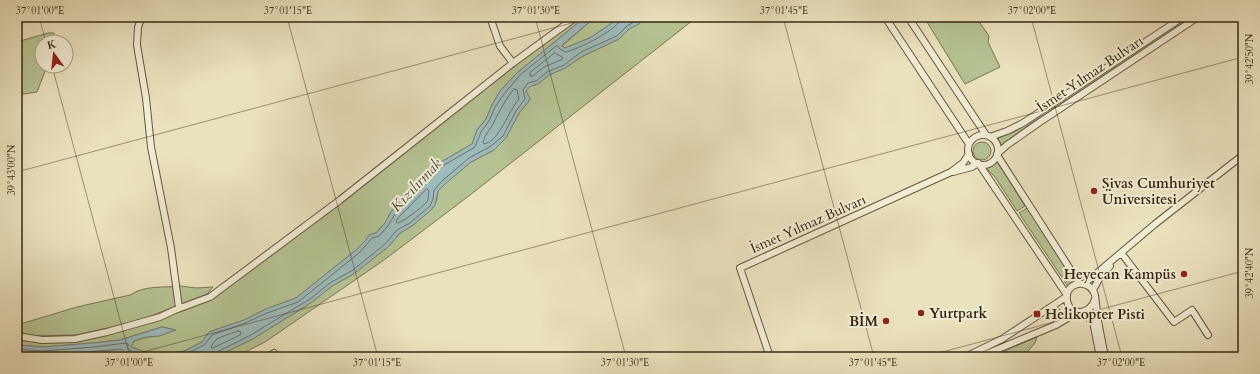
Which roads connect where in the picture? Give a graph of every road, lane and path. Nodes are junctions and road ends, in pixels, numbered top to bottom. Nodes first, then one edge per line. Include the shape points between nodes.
1 (142, 17) edge
2 (490, 17) edge
3 (576, 17) edge
4 (885, 17) edge
5 (908, 17) edge
6 (1183, 17) edge
7 (1198, 17) edge
8 (513, 63) junction
9 (988, 136) junction
10 (969, 144) junction
11 (969, 154) junction
12 (997, 154) junction
13 (1243, 155) edge
14 (978, 164) junction
15 (951, 172) junction
16 (1130, 245) junction
17 (1122, 254) junction
18 (1082, 284) junction
19 (1093, 290) junction
20 (1066, 296) junction
21 (1095, 299) junction
22 (179, 308) junction
23 (1048, 310) junction
24 (1080, 312) junction
25 (1056, 325) junction
26 (1208, 335) dead end
27 (17, 336) edge
28 (770, 357) edge
29 (965, 357) edge
30 (979, 357) edge
31 (1100, 357) edge
32 (1105, 357) edge

1 - 22 street via 138,27 138,45 151,147 171,248
2 - 8 street via 500,46
3 - 8 street
4 - 10 street
5 - 9 street
6 - 9 street, İsmet Yılmaz Bulvarı via 1023,123
7 - 12 street, İsmet Yılmaz Bulvarı via 1040,122
8 - 22 street via 340,200 210,297
9 - 10 street, İsmet Yılmaz Bulvarı via 976,136
9 - 12 street via 997,143
10 - 11 street
11 - 14 street
11 - 15 street, İsmet Yılmaz Bulvarı via 963,164
12 - 14 street, İsmet Yılmaz Bulvarı via 989,163
12 - 18 street
13 - 16 street
14 - 15 street, İsmet Yılmaz Bulvarı
14 - 20 street
15 - 28 street, İsmet Yılmaz Bulvarı via 740,268
16 - 17 street
16 - 18 street
17 - 19 street via 1099,278
17 - 26 street via 1174,322 1192,310
18 - 19 street
18 - 20 street via 1071,287
19 - 21 street
20 - 23 street
20 - 24 street via 1070,308
21 - 24 street via 1091,308
21 - 32 street
22 - 27 street via 160,317 75,339 42,340
23 - 25 street via 1056,310 1059,313
23 - 29 street via 1002,339
24 - 25 street
24 - 31 street via 1093,322
25 - 30 street

